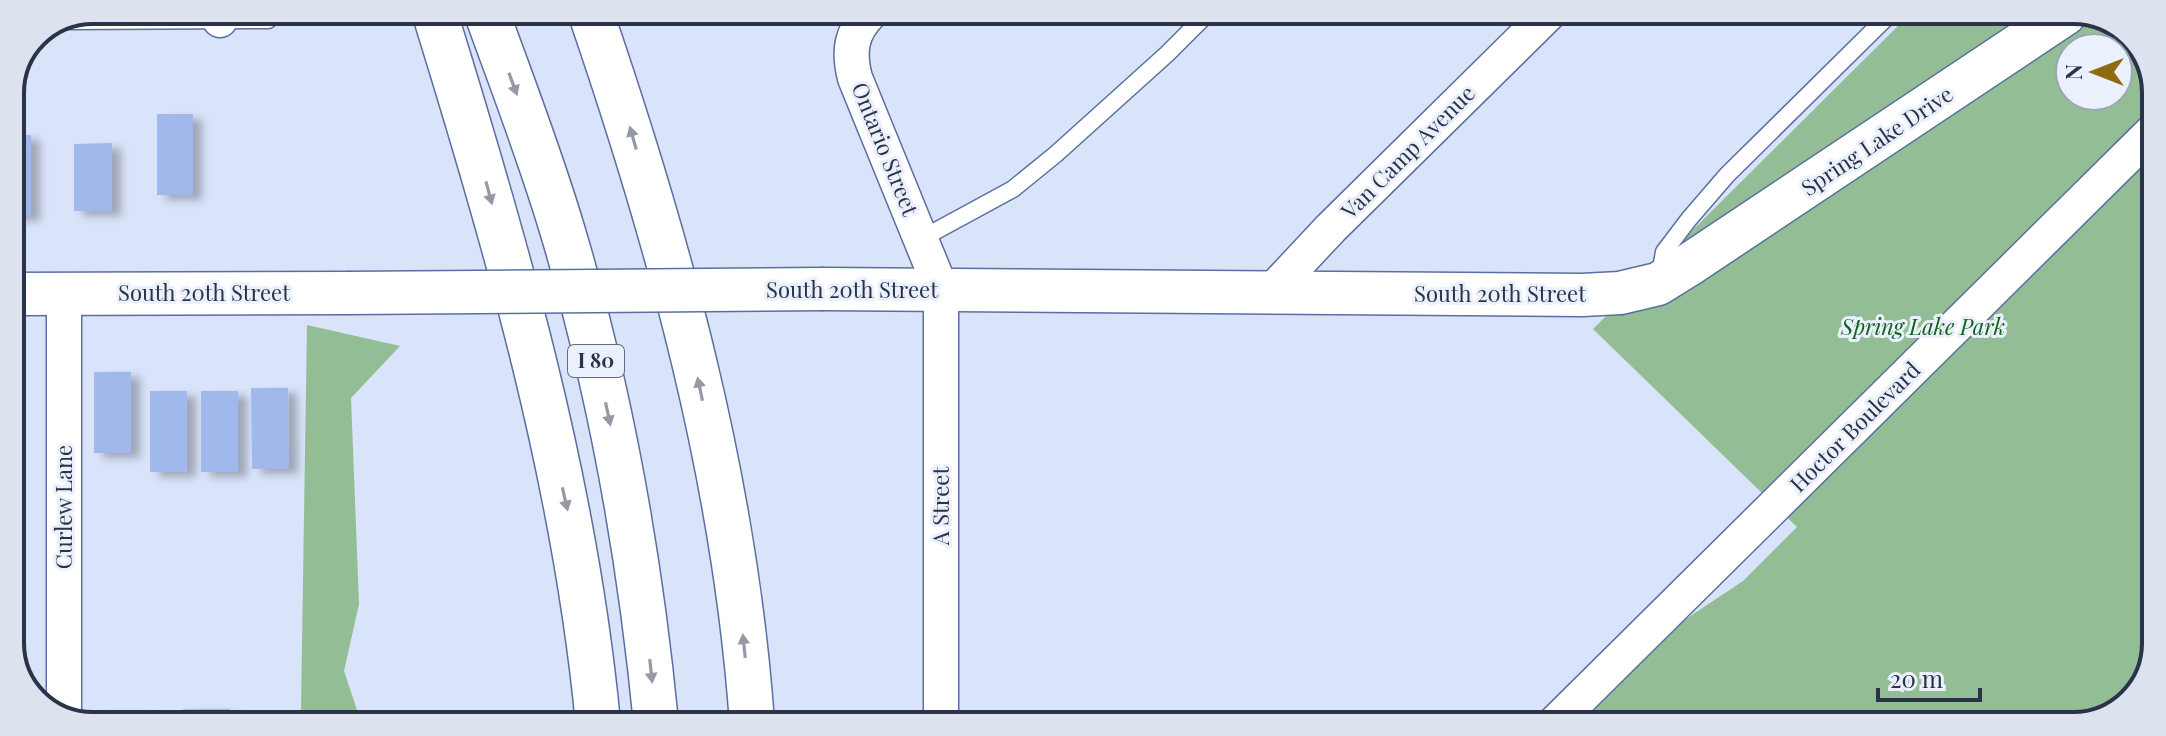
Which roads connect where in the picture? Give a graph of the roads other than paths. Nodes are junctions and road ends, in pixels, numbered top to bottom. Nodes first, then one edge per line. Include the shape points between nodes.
1 (438, 24) edge
2 (491, 24) edge
3 (594, 24) edge
4 (860, 24) edge
5 (1197, 24) edge
6 (1538, 24) edge
7 (1880, 24) edge
8 (2050, 24) edge
9 (2142, 142) edge
10 (921, 239) junction
11 (1673, 275) junction
12 (941, 289) junction
13 (1270, 293) junction
14 (24, 294) edge
15 (64, 294) junction
16 (64, 706) edge
17 (597, 712) edge
18 (655, 712) edge
19 (751, 712) edge
20 (941, 712) edge
21 (1566, 712) edge

1 -> 17 highway via 479,156 543,405 575,544
2 -> 18 highway, I 80 via 562,229 592,344 636,564
19 -> 3 highway via 739,605 697,375 659,226
4 - 10 street, Ontario Street via 850,61
5 - 10 lane via 1024,180
6 - 13 street, Van Camp Avenue
7 - 11 lane via 1689,219 1664,252
8 - 11 street, Spring Lake Drive
9 - 21 street, Hoctor Boulevard
10 - 12 street, Ontario Street
11 - 13 street, South 20th Street via 1620,293 1582,295
12 - 13 street, South 20th Street
12 - 15 street, South 20th Street, bridge
12 - 20 street, A Street
14 - 15 street, South 20th Street
15 - 16 street, Curlew Lane

